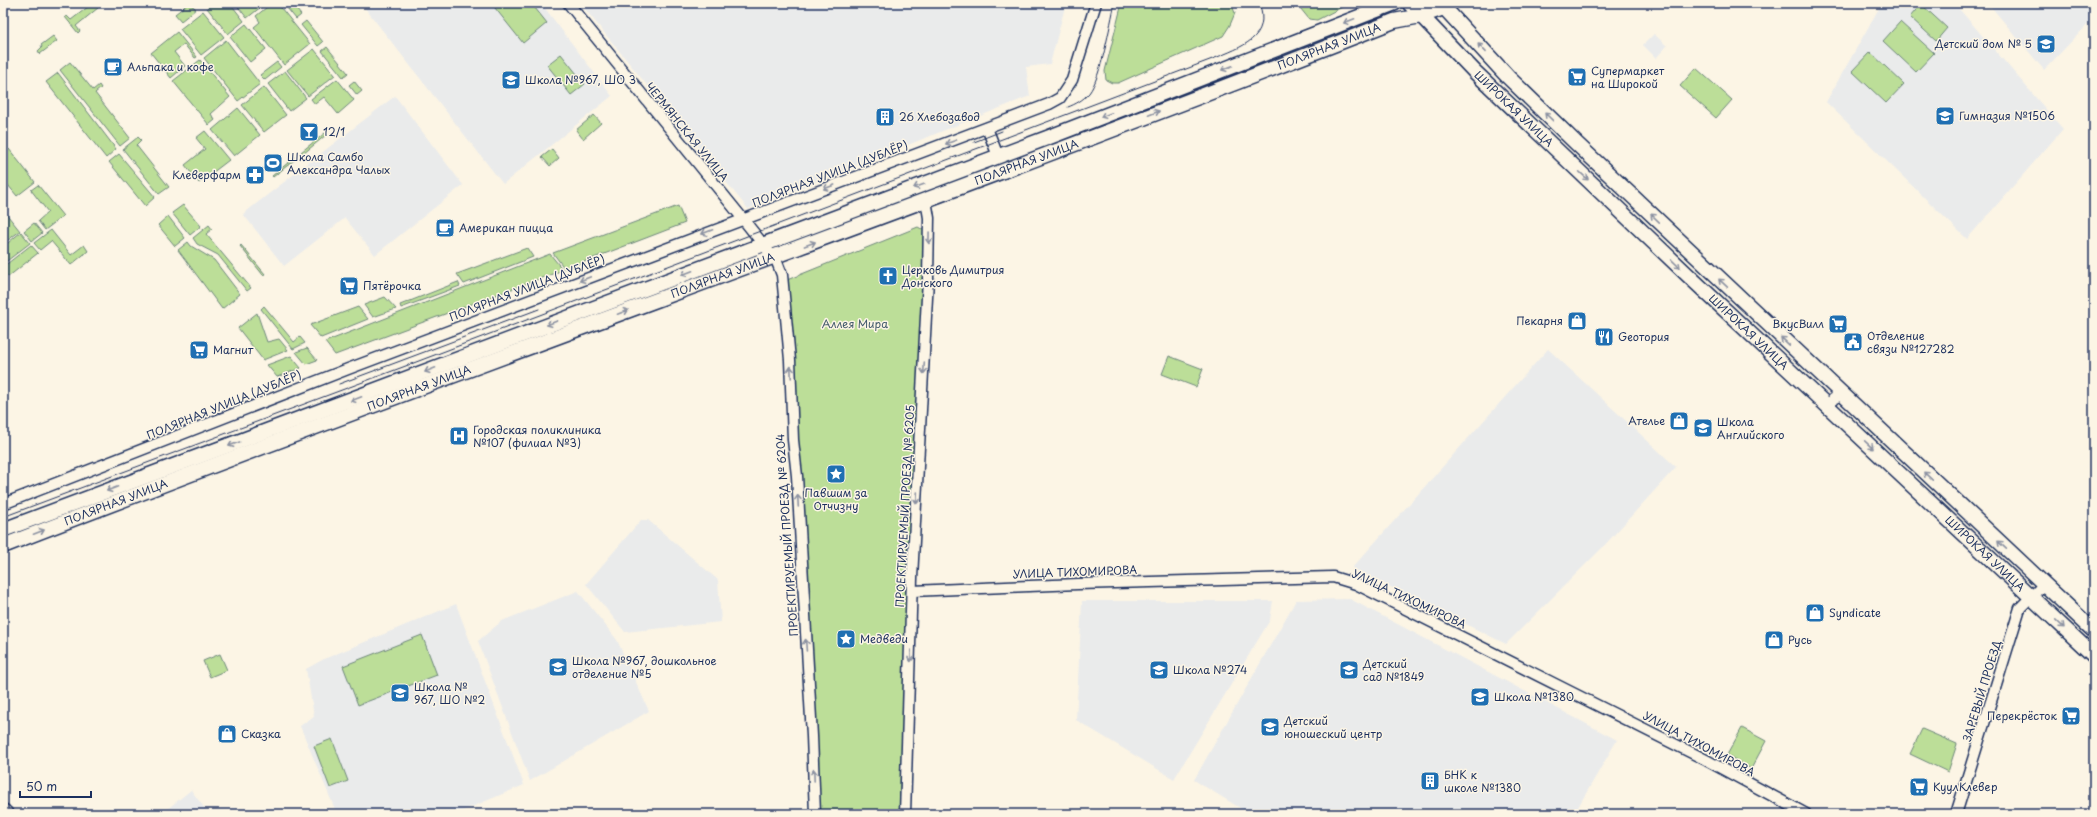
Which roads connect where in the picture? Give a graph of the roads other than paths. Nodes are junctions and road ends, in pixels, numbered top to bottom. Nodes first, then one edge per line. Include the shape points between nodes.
1 (568, 3) edge
2 (1096, 3) edge
3 (1395, 3) edge
4 (1409, 3) edge
5 (1444, 5) edge
6 (1422, 10) edge
7 (987, 128) junction
8 (998, 156) junction
9 (926, 200) junction
10 (743, 219) junction
11 (763, 245) junction
12 (773, 257) junction
13 (1805, 360) junction
14 (1792, 373) junction
15 (1846, 398) junction
16 (1833, 411) junction
17 (3, 504) edge
18 (3, 530) edge
19 (3, 546) edge
20 (2044, 584) junction
21 (912, 591) junction
22 (2032, 597) junction
23 (2094, 631) edge
24 (2094, 656) edge
25 (3, 811) edge
26 (6, 814) edge
27 (815, 814) edge
28 (905, 814) edge
29 (1806, 814) edge
30 (1956, 814) edge

1 - 10 street, ЧЕРМЯНСКАЯ УЛИЦА
2 - 7 street, ПОЛЯРНАЯ УЛИЦА (ДУБЛЁР) via 1072,80 1060,98
3 -> 8 main road, ПОЛЯРНАЯ УЛИЦА
4 - 6 main road, ШИРОКАЯ УЛИЦА
5 - 6 main road, ПОЛЯРНАЯ УЛИЦА
13 -> 5 main road, ШИРОКАЯ УЛИЦА via 1508,77
9 -> 6 main road, ПОЛЯРНАЯ УЛИЦА
6 -> 14 main road, ШИРОКАЯ УЛИЦА via 1471,68
7 - 8 street
7 -> 10 street, ПОЛЯРНАЯ УЛИЦА (ДУБЛЁР)
8 -> 11 main road, ПОЛЯРНАЯ УЛИЦА
12 -> 9 main road, ПОЛЯРНАЯ УЛИЦА
9 -> 21 street, ПРОЕКТИРУЕМЫЙ ПРОЕЗД № 6205 via 929,218 928,279
10 - 11 street, ЧЕРМЯНСКАЯ УЛИЦА
10 -> 17 street, ПОЛЯРНАЯ УЛИЦА (ДУБЛЁР)
11 - 12 street, ЧЕРМЯНСКАЯ УЛИЦА
11 -> 18 main road, ПОЛЯРНАЯ УЛИЦА
19 -> 12 main road, ПОЛЯРНАЯ УЛИЦА via 674,292
27 -> 12 street, ПРОЕКТИРУЕМЫЙ ПРОЕЗД № 6204 via 790,360 782,275
13 - 14 street via 1808,366 1805,373 1799,376
13 - 15 main road, ШИРОКАЯ УЛИЦА
14 - 16 main road, ШИРОКАЯ УЛИЦА
15 - 16 street via 1833,398 1830,405
20 -> 15 main road, ШИРОКАЯ УЛИЦА
16 -> 22 main road, ШИРОКАЯ УЛИЦА
20 - 22 street, ЗАРЕВЫЙ ПРОЕЗД
20 - 23 main road, ШИРОКАЯ УЛИЦА
21 -> 28 street, ПРОЕКТИРУЕМЫЙ ПРОЕЗД № 6205
21 - 29 street, УЛИЦА ТИХОМИРОВА via 1333,577 1356,584 1495,653
22 -> 24 main road, ШИРОКАЯ УЛИЦА
22 - 30 street, ЗАРЕВЫЙ ПРОЕЗД via 2020,608
25 - 26 main road

